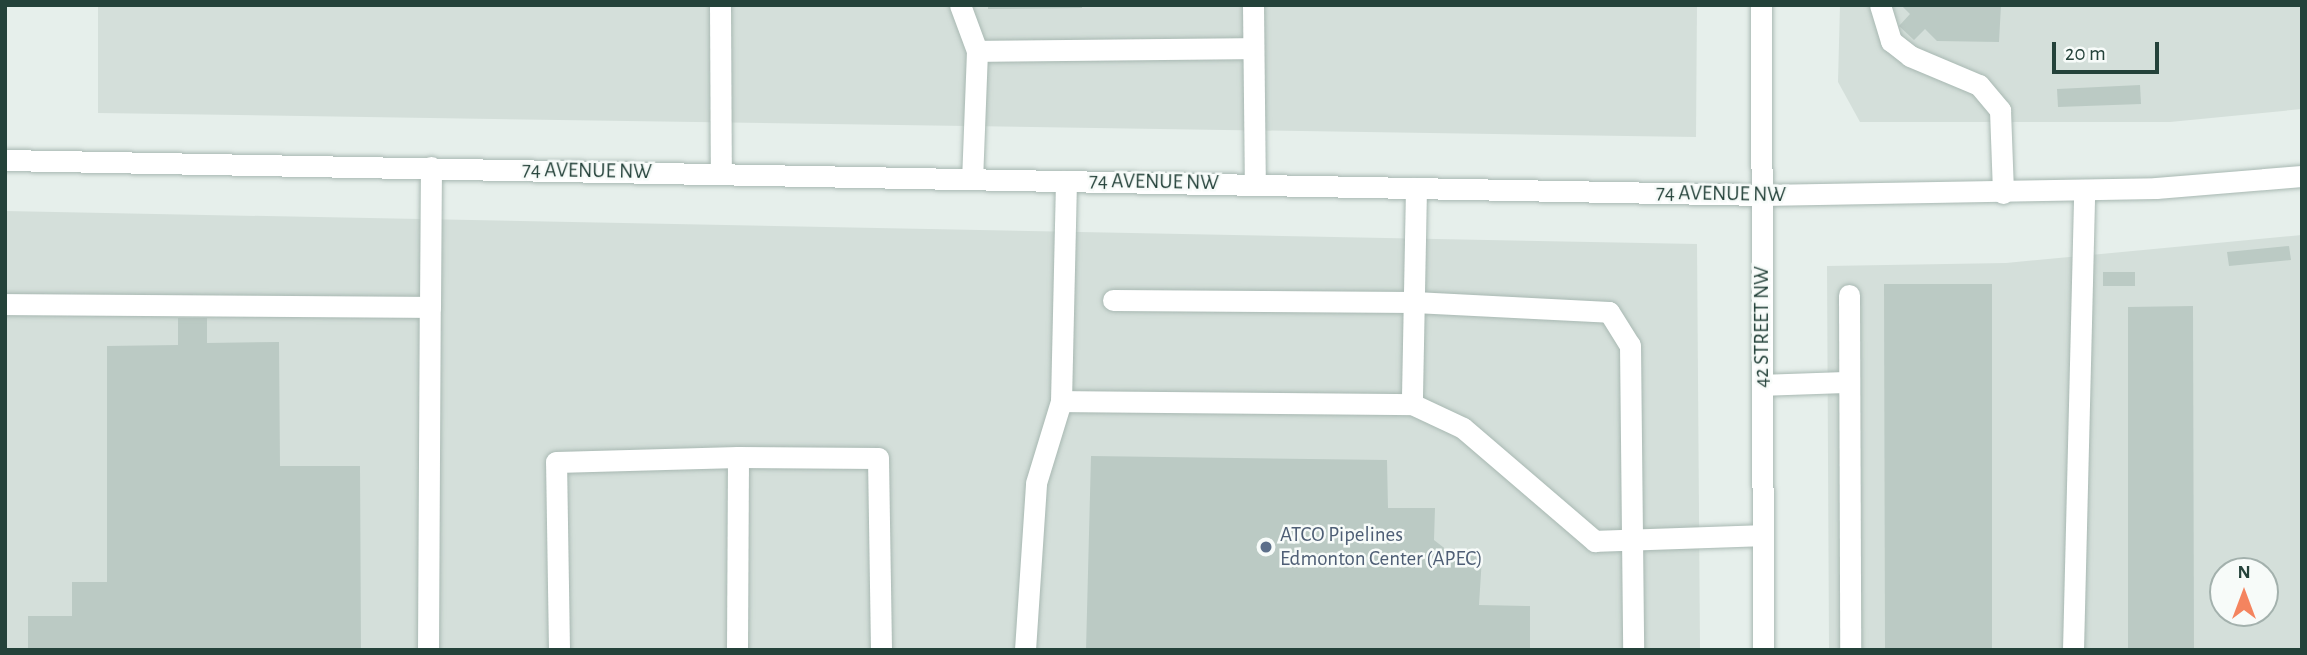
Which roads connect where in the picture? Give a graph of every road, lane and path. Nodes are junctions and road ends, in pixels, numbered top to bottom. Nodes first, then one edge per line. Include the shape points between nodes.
1 (720, 5) edge
2 (960, 5) edge
3 (1253, 5) edge
4 (1761, 5) edge
5 (1880, 5) edge
6 (1253, 48) junction
7 (977, 51) junction
8 (5, 160) edge
9 (431, 167) junction
10 (721, 174) junction
11 (2302, 176) edge
12 (972, 179) junction
13 (1066, 181) junction
14 (1255, 184) junction
15 (1416, 188) junction
16 (2084, 191) junction
17 (2003, 193) junction
18 (1762, 195) junction
19 (1849, 295) dead end
20 (1113, 299) dead end
21 (1414, 302) junction
22 (5, 304) edge
23 (430, 307) junction
24 (1849, 382) junction
25 (1762, 385) junction
26 (1061, 401) junction
27 (1412, 404) junction
28 (738, 457) junction
29 (1763, 535) junction
30 (1634, 540) junction
31 (428, 650) edge
32 (559, 650) edge
33 (737, 650) edge
34 (881, 650) edge
35 (1025, 650) edge
36 (1633, 650) edge
37 (1763, 650) edge
38 (1850, 650) edge
39 (2073, 650) edge

1 - 10 street
2 - 7 street
3 - 6 street
4 - 18 street, 42 STREET NW
5 - 17 street via 1891,41 1910,56 1979,85 2000,110
6 - 7 street
6 - 14 street
7 - 12 street
8 - 9 street, 74 AVENUE NW
9 - 10 street, 74 AVENUE NW
9 - 23 street
10 - 12 street, 74 AVENUE NW
11 - 16 street, 74 AVENUE NW
12 - 13 street, 74 AVENUE NW
13 - 14 street, 74 AVENUE NW
13 - 26 street
14 - 15 street, 74 AVENUE NW
15 - 18 street, 74 AVENUE NW
15 - 21 street
16 - 17 street, 74 AVENUE NW
16 - 39 street
17 - 18 street, 74 AVENUE NW
18 - 25 street, 42 STREET NW
19 - 24 street
20 - 21 street
21 - 27 street
21 - 30 street via 1609,312 1630,345
22 - 23 street
23 - 31 street
24 - 25 street
24 - 38 street
25 - 29 street, 42 STREET NW
26 - 27 street
26 - 35 street via 1036,483
27 - 30 street via 1463,428 1595,541
28 - 32 street via 556,461
28 - 33 street
28 - 34 street via 878,458
29 - 30 street
29 - 37 street, 42 STREET NW
30 - 36 street

